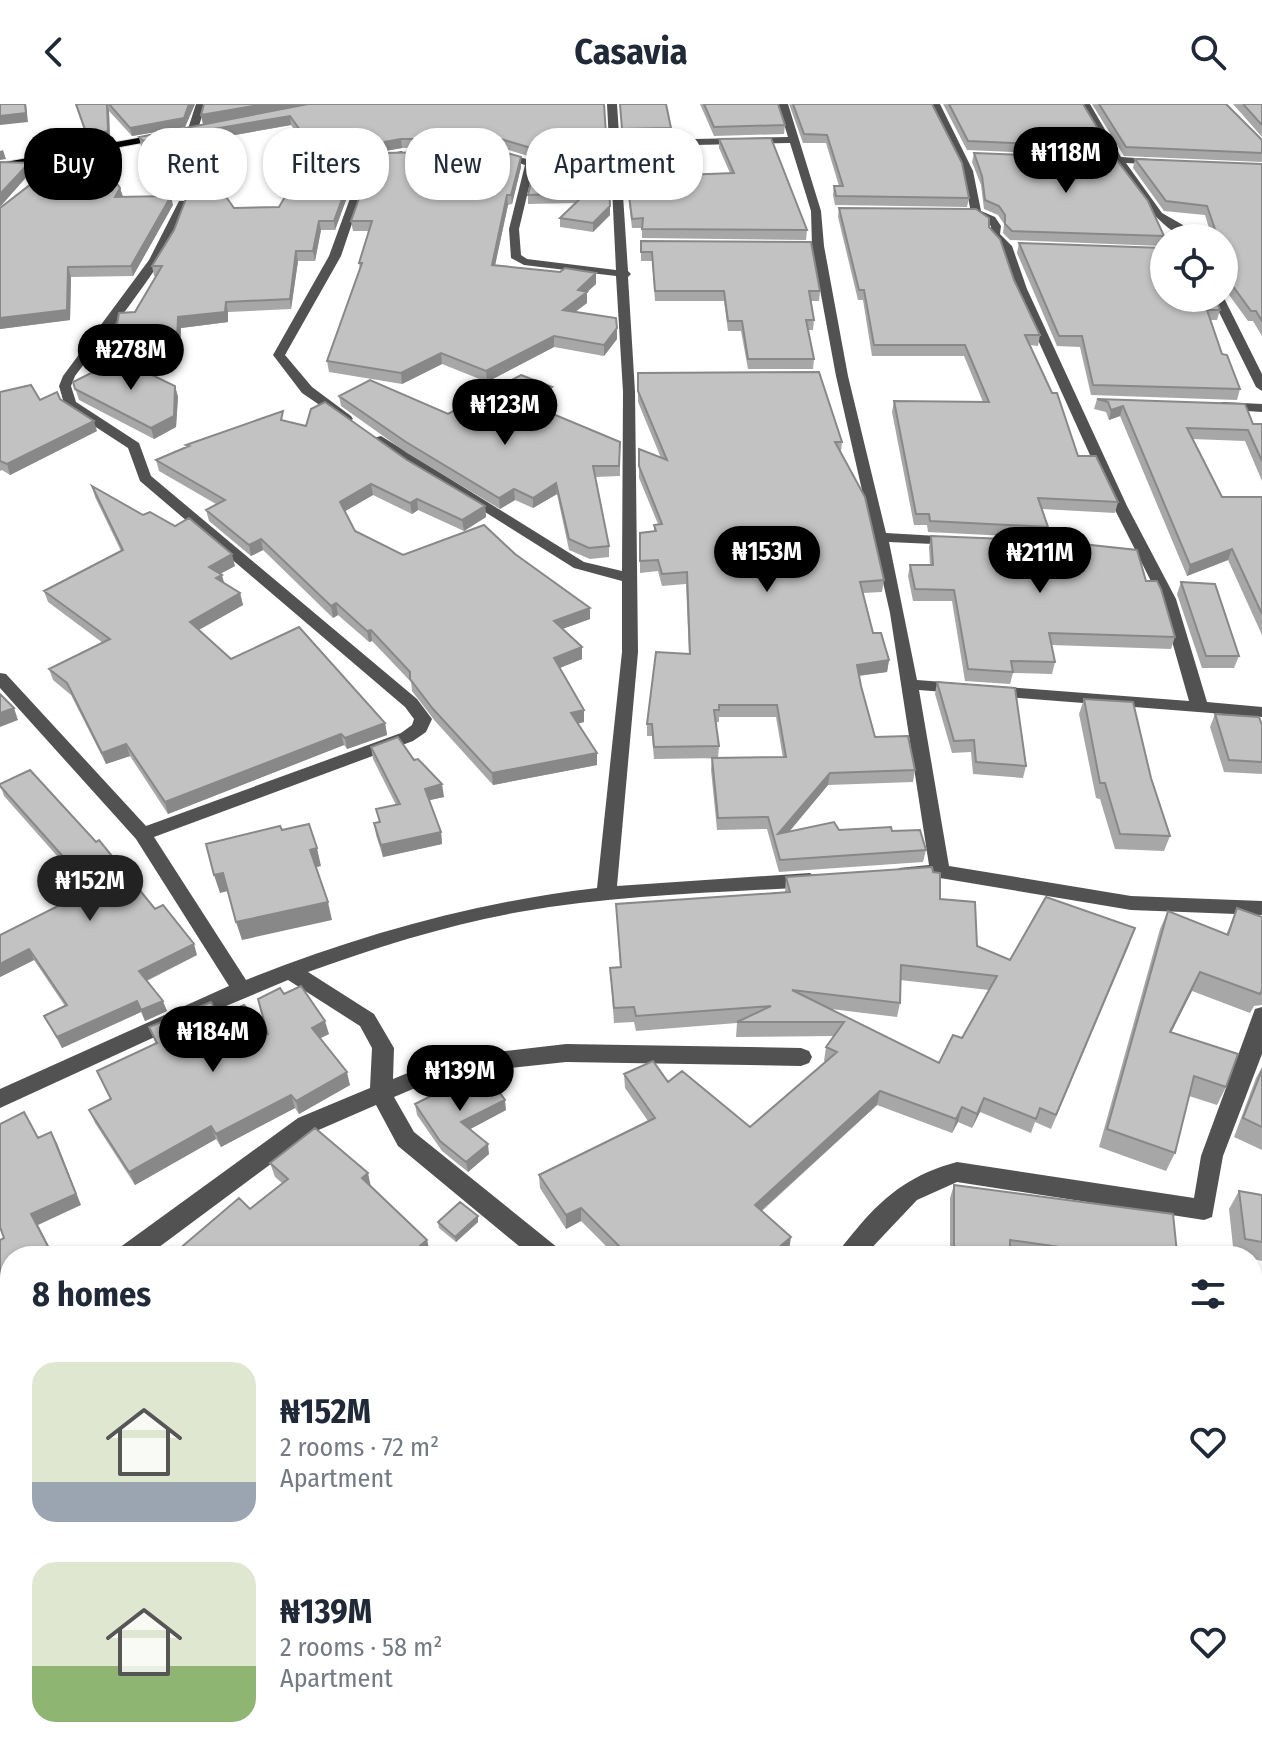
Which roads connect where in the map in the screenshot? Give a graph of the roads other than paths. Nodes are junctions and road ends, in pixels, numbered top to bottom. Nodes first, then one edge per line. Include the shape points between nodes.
1 (201, 104) edge
2 (612, 104) edge
3 (783, 104) edge
4 (935, 104) edge
5 (1085, 104) edge
6 (193, 128) edge
7 (613, 128) edge
8 (796, 140) junction
9 (703, 142) edge
10 (405, 155) edge
11 (960, 156) junction
12 (976, 156) edge
13 (1070, 159) edge
14 (1118, 160) junction
15 (24, 162) edge
16 (1173, 162) edge
17 (0, 166) edge
18 (526, 180) edge
19 (622, 200) edge
20 (183, 203) edge
21 (1174, 224) edge
22 (1006, 246) junction
23 (1022, 246) edge
24 (625, 274) junction
25 (1225, 312) edge
26 (1262, 387) edge
27 (1075, 402) junction
28 (1090, 403) dead end
29 (1200, 406) edge
30 (1262, 408) edge
31 (882, 537) junction
32 (974, 542) edge
33 (630, 578) junction
34 (0, 678) edge
35 (909, 684) junction
36 (1200, 708) junction
37 (1262, 712) edge
38 (143, 834) junction
39 (940, 871) junction
40 (892, 874) edge
41 (829, 878) edge
42 (606, 894) junction
43 (1262, 908) edge
44 (289, 970) junction
45 (241, 989) junction
46 (1262, 1015) edge
47 (801, 1057) dead end
48 (381, 1094) junction
49 (0, 1099) edge
50 (142, 1246) edge
51 (537, 1246) edge
52 (858, 1246) edge

1 - 6 street
2 - 7 street
3 - 8 street
4 - 11 street
5 - 14 street
8 - 9 street
8 - 31 street via 823,211 811,246 834,376
10 - 33 street via 378,158 361,182 335,256 279,355 281,362 307,390 371,437 579,565
11 - 12 street
11 - 22 street via 977,200 969,213 991,219 995,235
13 - 14 street
14 - 16 street
14 - 21 street via 1158,215
15 - 17 main road
18 - 24 street via 514,229 515,256 524,262
19 - 24 street
20 - 38 street via 154,261 69,376 65,386 70,404 134,446 145,478 287,595 423,719 407,737
22 - 23 street
22 - 27 street
24 - 33 street via 636,376
25 - 26 street
27 - 28 street
27 - 36 street via 1135,550 1168,599
29 - 30 street
31 - 32 street
31 - 35 street
33 - 42 street via 630,652
34 - 38 street
35 - 36 street
35 - 39 street
36 - 37 street
38 - 45 street
39 - 40 street
39 - 43 street via 1131,903
41 - 42 street
42 - 44 street via 479,913
44 - 45 street
44 - 48 street via 367,1020 383,1048
45 - 49 street
46 - 52 street via 1212,1156 1204,1210 957,1172 932,1177 901,1196
47 - 48 street via 537,1055 444,1067
48 - 50 street via 306,1125
48 - 51 street via 406,1139

